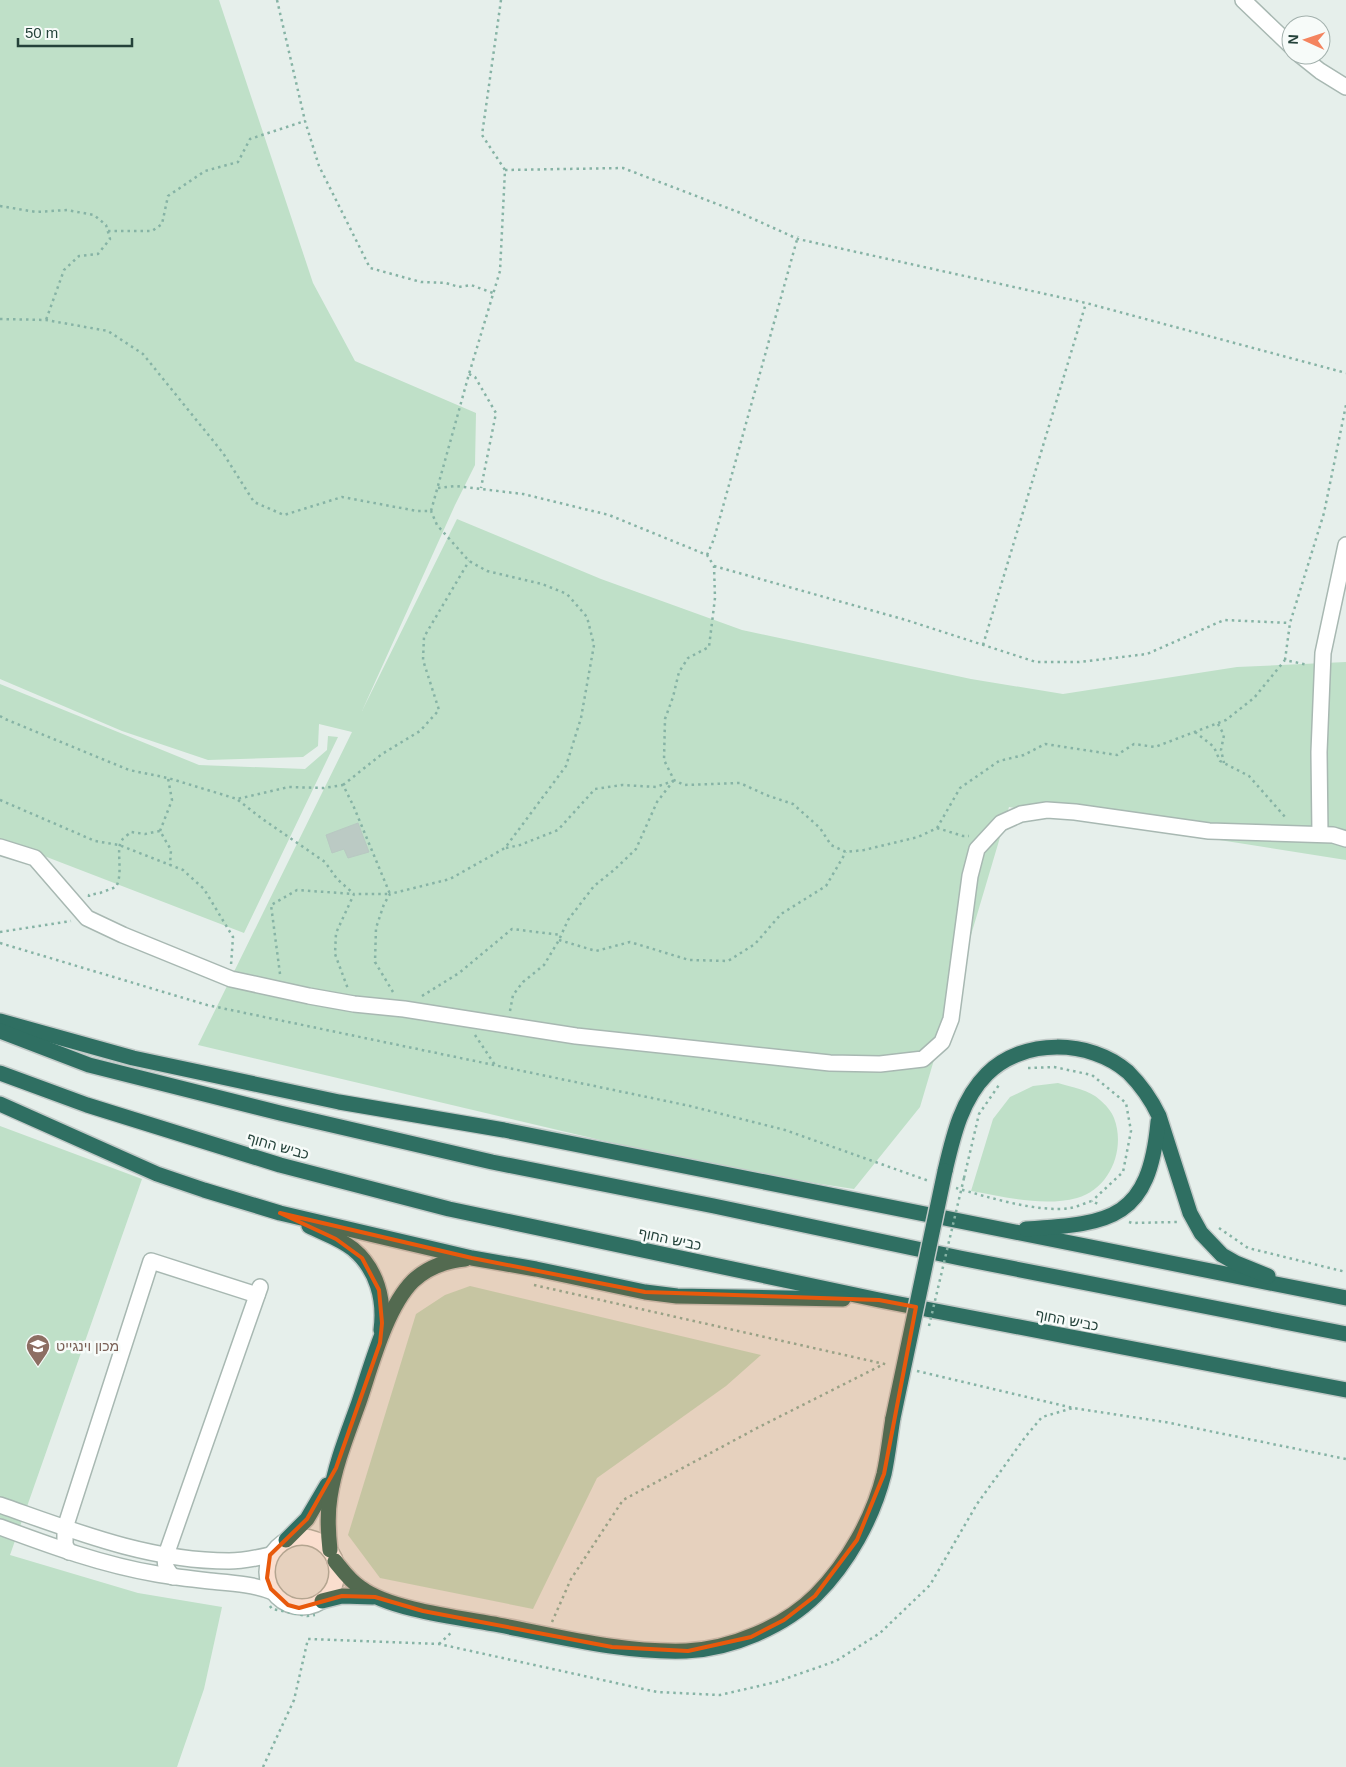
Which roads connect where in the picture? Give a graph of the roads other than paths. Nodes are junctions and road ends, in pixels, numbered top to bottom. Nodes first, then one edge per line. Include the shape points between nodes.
1 (1243, 0) edge
2 (1281, 36) edge
3 (1312, 65) edge
4 (1346, 87) edge
5 (1346, 545) edge
6 (1320, 834) junction
7 (1346, 839) edge
8 (0, 847) edge
9 (0, 1021) edge
10 (0, 1032) edge
11 (0, 1073) edge
12 (0, 1104) edge
13 (1159, 1116) junction
14 (280, 1212) junction
15 (1003, 1230) junction
16 (472, 1258) junction
17 (1302, 1289) junction
18 (1346, 1298) edge
19 (879, 1300) junction
20 (1346, 1334) edge
21 (380, 1343) junction
22 (1346, 1390) edge
23 (336, 1468) junction
24 (0, 1505) edge
25 (0, 1527) edge
26 (64, 1528) junction
27 (286, 1540) junction
28 (69, 1552) junction
29 (166, 1555) junction
30 (270, 1555) junction
31 (333, 1555) junction
32 (173, 1577) junction
33 (374, 1597) junction
34 (270, 1598) junction
35 (319, 1608) junction

1 - 2 street
3 - 4 street
5 - 6 street via 1322,667
6 - 7 street
6 - 8 street via 1208,831 1046,810 1021,814 1000,823 976,849 952,1019 942,1042 923,1059 880,1064 830,1063 576,1036 354,1004 231,978 88,918 35,858
9 - 15 highway via 133,1058 339,1102 504,1130
10 - 20 highway via 89,1065 492,1162
11 - 19 highway, כביש החוף via 95,1108 280,1165 368,1188 513,1223
12 - 14 highway via 157,1174
13 - 15 highway via 1154,1154 1146,1181 1130,1203 1115,1214 1062,1227
13 - 17 highway via 1193,1221 1206,1239 1236,1263
13 - 33 highway, bridge via 1141,1086 1127,1072 1101,1056 1076,1048 1036,1049 1018,1054 1003,1061 976,1088 957,1125 893,1418 884,1474 871,1512 838,1569 815,1596 784,1620 751,1636 719,1646 688,1651 648,1650 612,1647 423,1611
14 - 16 highway
14 - 21 highway via 352,1248 367,1264 379,1290 382,1306
15 - 17 highway
16 - 19 highway via 677,1296
16 - 21 highway via 439,1264 412,1282 394,1310
17 - 18 highway
19 - 22 highway, כביש החוף
21 - 23 highway
23 - 27 highway via 317,1505
23 - 31 highway via 328,1513
24 - 26 street
25 - 28 street
26 - 28 street
26 - 29 street via 133,1549
26 - 29 street via 151,1261 259,1291
27 - 30 street
27 - 31 street via 310,1537 321,1542
28 - 32 street via 133,1570
29 - 30 street via 230,1561
29 - 32 street via 167,1571
30 - 34 street via 267,1566
31 - 33 highway via 348,1578
31 - 35 street via 337,1572 335,1583
32 - 34 street via 257,1586
33 - 35 highway via 342,1596
34 - 35 street via 278,1598 300,1608

